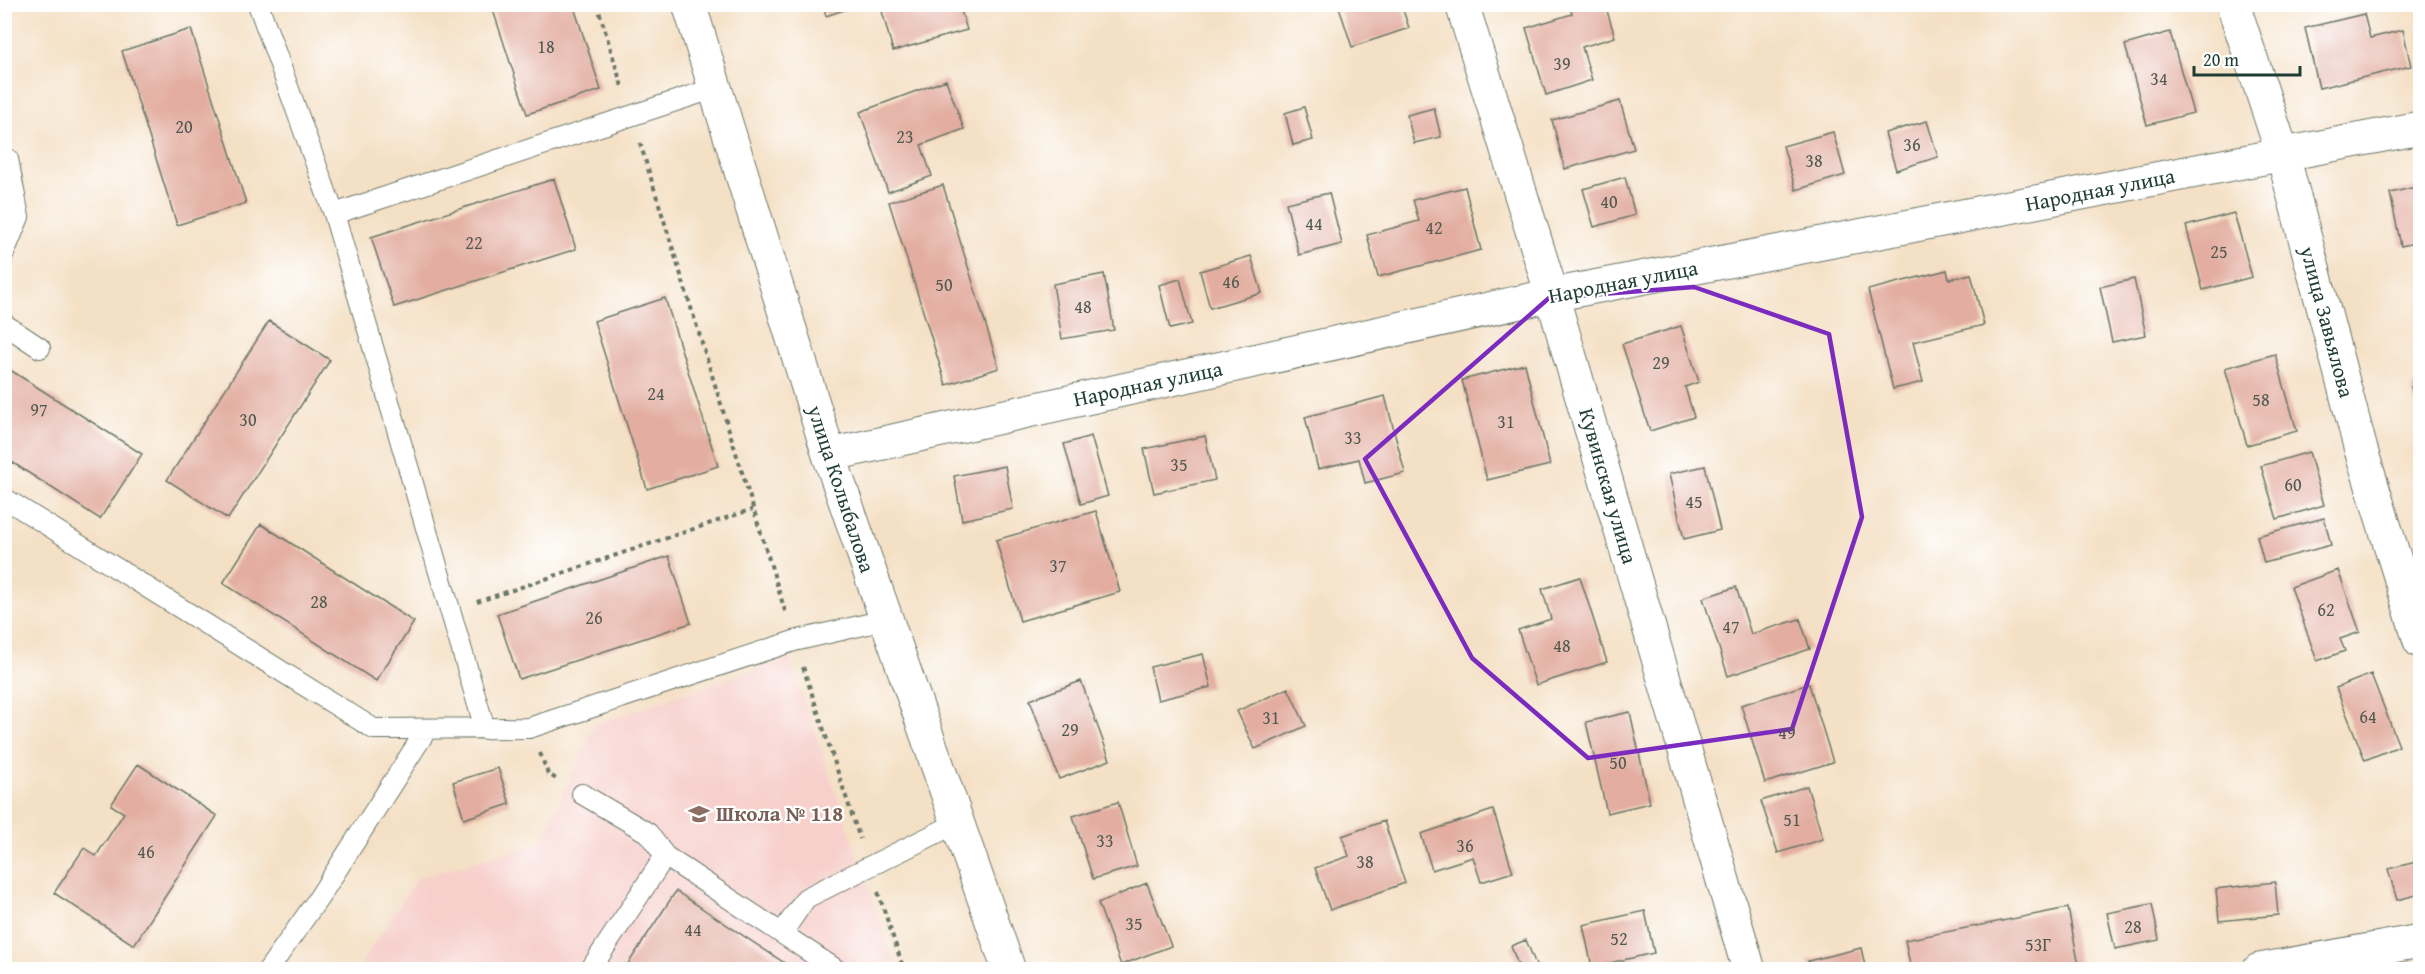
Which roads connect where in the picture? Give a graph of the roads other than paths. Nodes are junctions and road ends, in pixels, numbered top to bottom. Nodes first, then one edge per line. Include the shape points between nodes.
1 (258, 4) edge
2 (689, 4) edge
3 (1462, 4) edge
4 (2233, 4) edge
5 (715, 88) junction
6 (2421, 128) edge
7 (2283, 155) junction
8 (4, 156) edge
9 (334, 214) junction
10 (4, 253) edge
11 (1552, 295) junction
12 (4, 324) edge
13 (40, 348) dead end
14 (829, 455) junction
15 (6, 502) edge
16 (885, 620) junction
17 (2421, 640) edge
18 (427, 729) junction
19 (485, 729) junction
20 (575, 790) road end
21 (957, 823) junction
22 (665, 856) junction
23 (782, 933) junction
24 (2421, 941) edge
25 (268, 969) edge
26 (590, 969) edge
27 (837, 969) edge
28 (1009, 969) edge
29 (1749, 969) edge
30 (2259, 969) edge

1 - 9 lane
2 - 5 street, улица Колыбалова
3 - 11 street, Кувинская улица
4 - 7 street, улица Завьялова
5 - 9 lane
5 - 14 street, улица Колыбалова
6 - 7 street, Народная улица
7 - 11 street, Народная улица
7 - 17 street, улица Завьялова via 2361,450
8 - 10 lane via 8,159 19,217
9 - 19 lane
11 - 14 street, Народная улица
11 - 29 street, Кувинская улица
12 - 13 lane
14 - 16 street, улица Колыбалова
15 - 18 lane via 374,729
16 - 19 lane via 794,641 529,728
16 - 21 street, улица Колыбалова
18 - 19 lane
18 - 25 lane via 318,899
20 - 22 lane via 648,833
21 - 23 lane via 806,898
21 - 28 street, улица Колыбалова
22 - 23 lane
22 - 26 lane
23 - 27 lane
24 - 30 street

